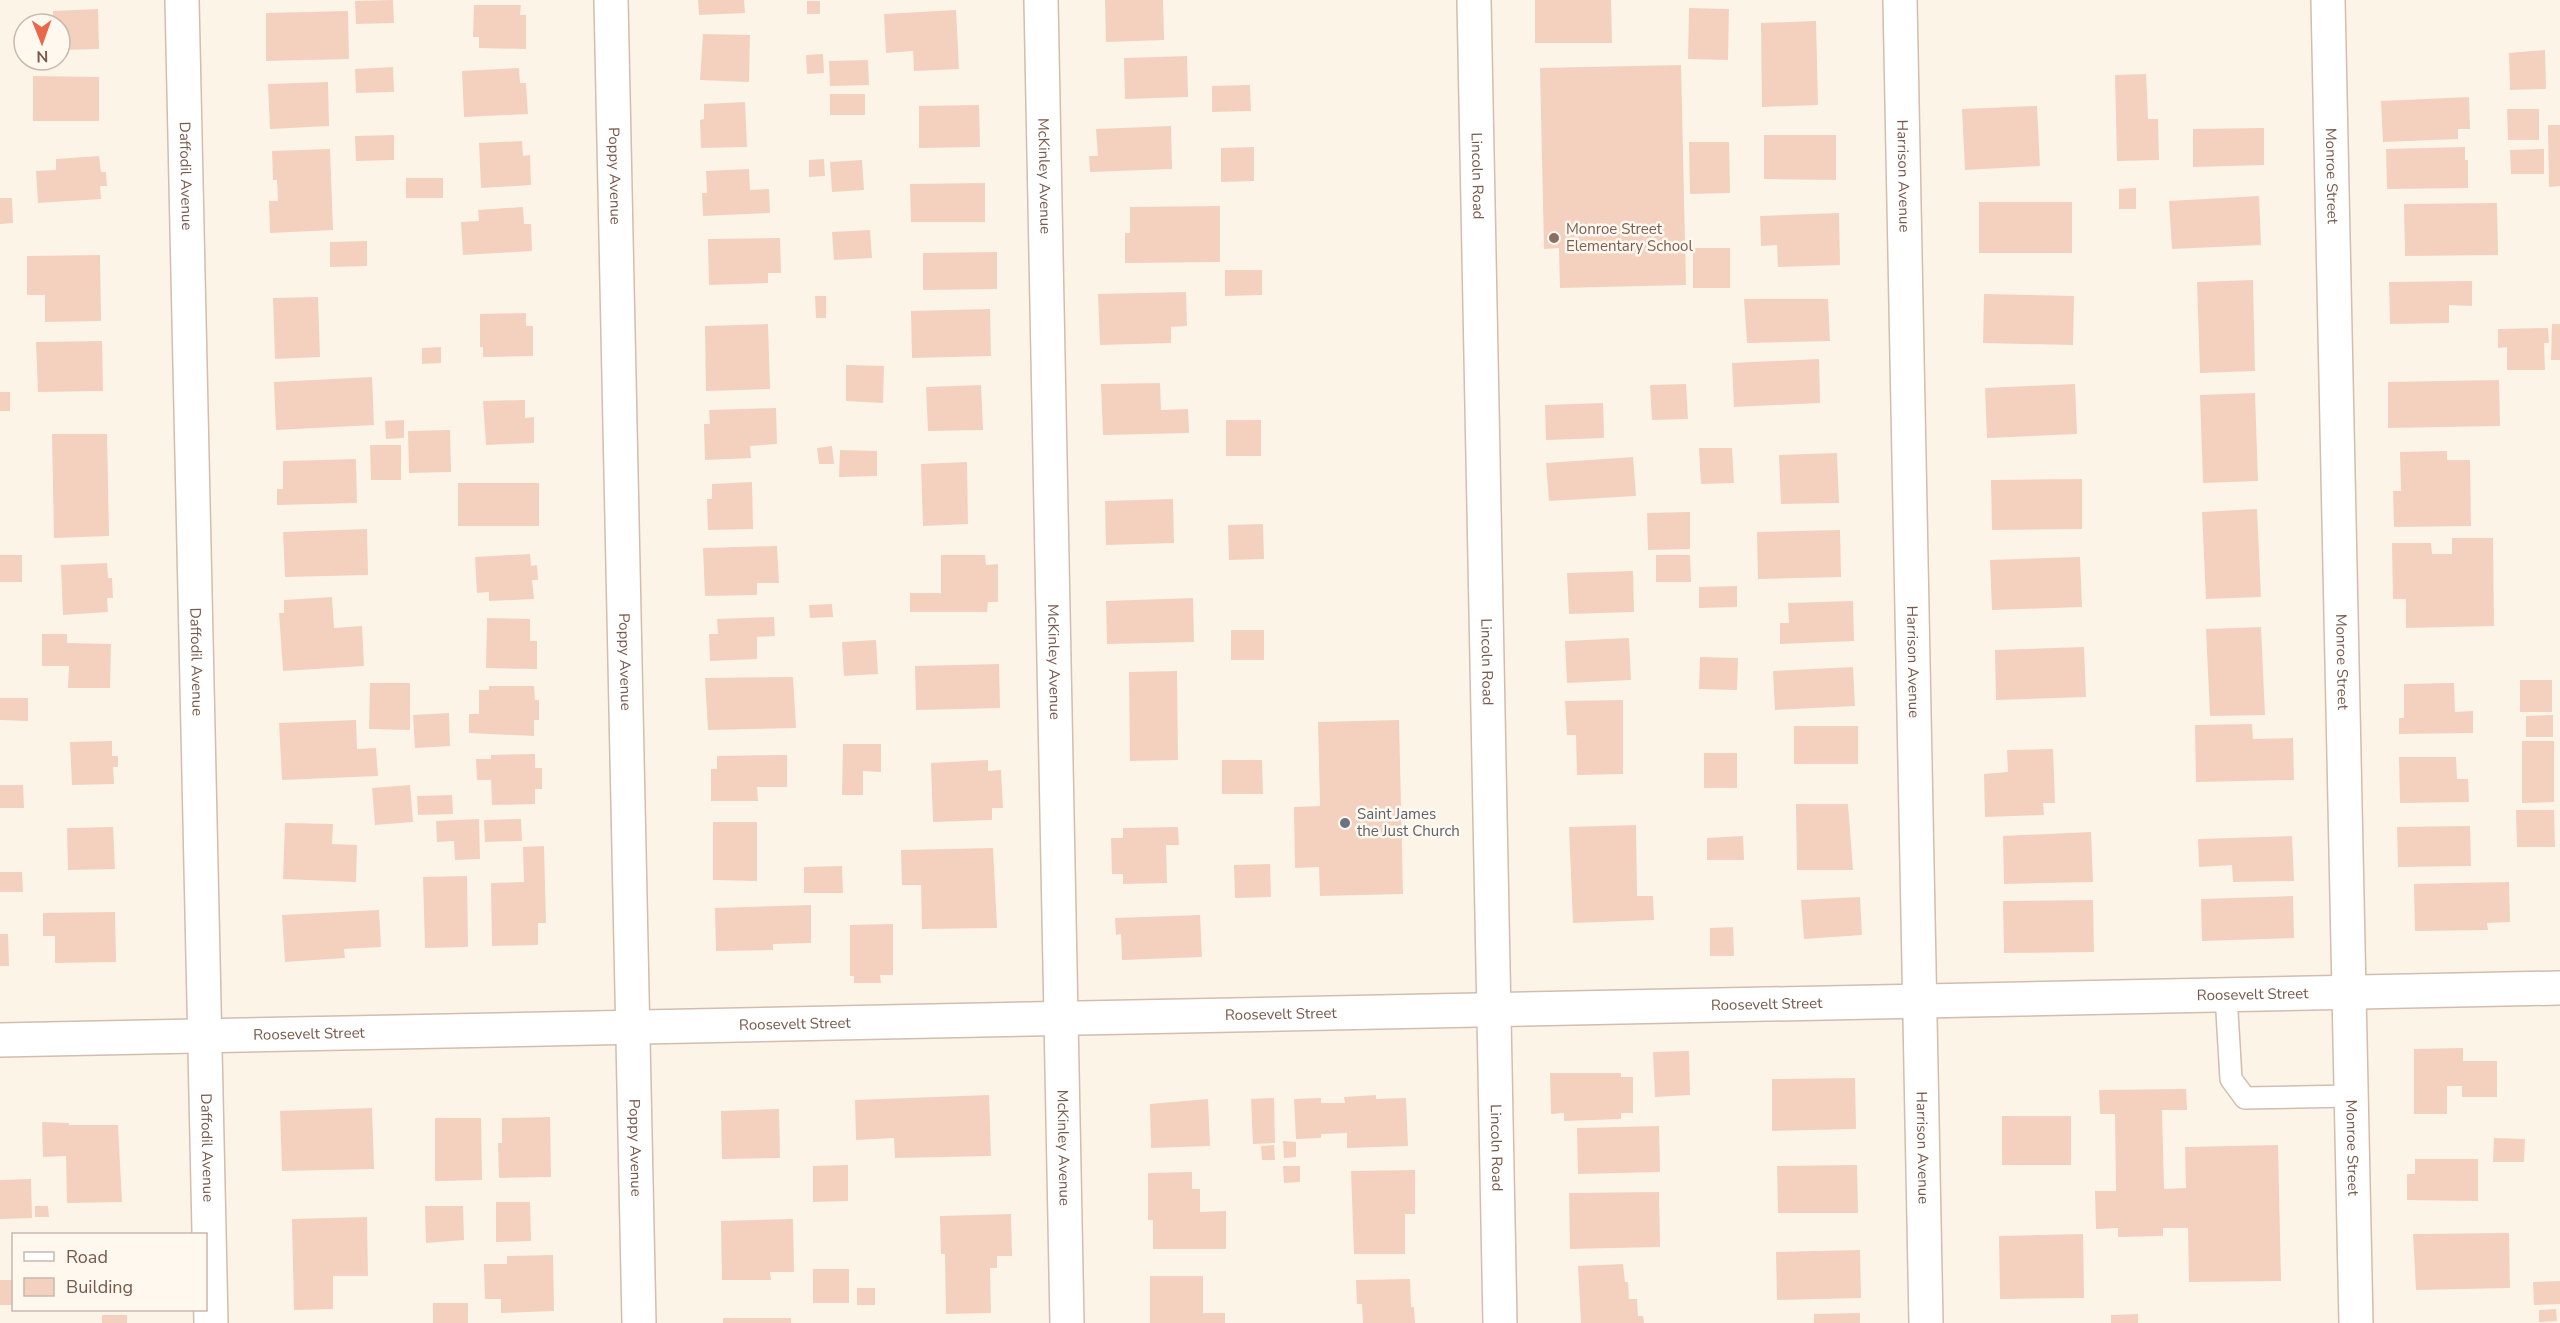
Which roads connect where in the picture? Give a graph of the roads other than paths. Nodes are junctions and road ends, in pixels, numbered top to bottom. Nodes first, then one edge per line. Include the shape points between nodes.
1 (182, 0) edge
2 (611, 0) edge
3 (1041, 0) edge
4 (1474, 0) edge
5 (1900, 0) edge
6 (2328, 0) edge
7 (2560, 988) edge
8 (2349, 992) junction
9 (2226, 995) junction
10 (1920, 1002) junction
11 (1493, 1010) junction
12 (1060, 1019) junction
13 (633, 1027) junction
14 (204, 1036) junction
15 (0, 1040) edge
16 (2352, 1096) junction
17 (211, 1323) edge
18 (639, 1323) edge
19 (1067, 1323) edge
20 (1500, 1323) edge
21 (1926, 1323) edge
22 (2356, 1323) edge

1 - 14 street, Daffodil Avenue
2 - 13 street, Poppy Avenue
3 - 12 street, McKinley Avenue
4 - 11 street, Lincoln Road
5 - 10 street, Harrison Avenue
6 - 8 street, Monroe Street
7 - 8 street, Roosevelt Street
8 - 9 street, Roosevelt Street
8 - 16 street, Monroe Street
9 - 10 street, Roosevelt Street
9 - 16 lane via 2231,1079 2245,1098
10 - 11 street, Roosevelt Street
10 - 21 street, Harrison Avenue
11 - 12 street, Roosevelt Street
11 - 20 street, Lincoln Road
12 - 13 street, Roosevelt Street
12 - 19 street, McKinley Avenue
13 - 14 street, Roosevelt Street
13 - 18 street, Poppy Avenue
14 - 15 street, Roosevelt Street
14 - 17 street, Daffodil Avenue
16 - 22 street, Monroe Street

